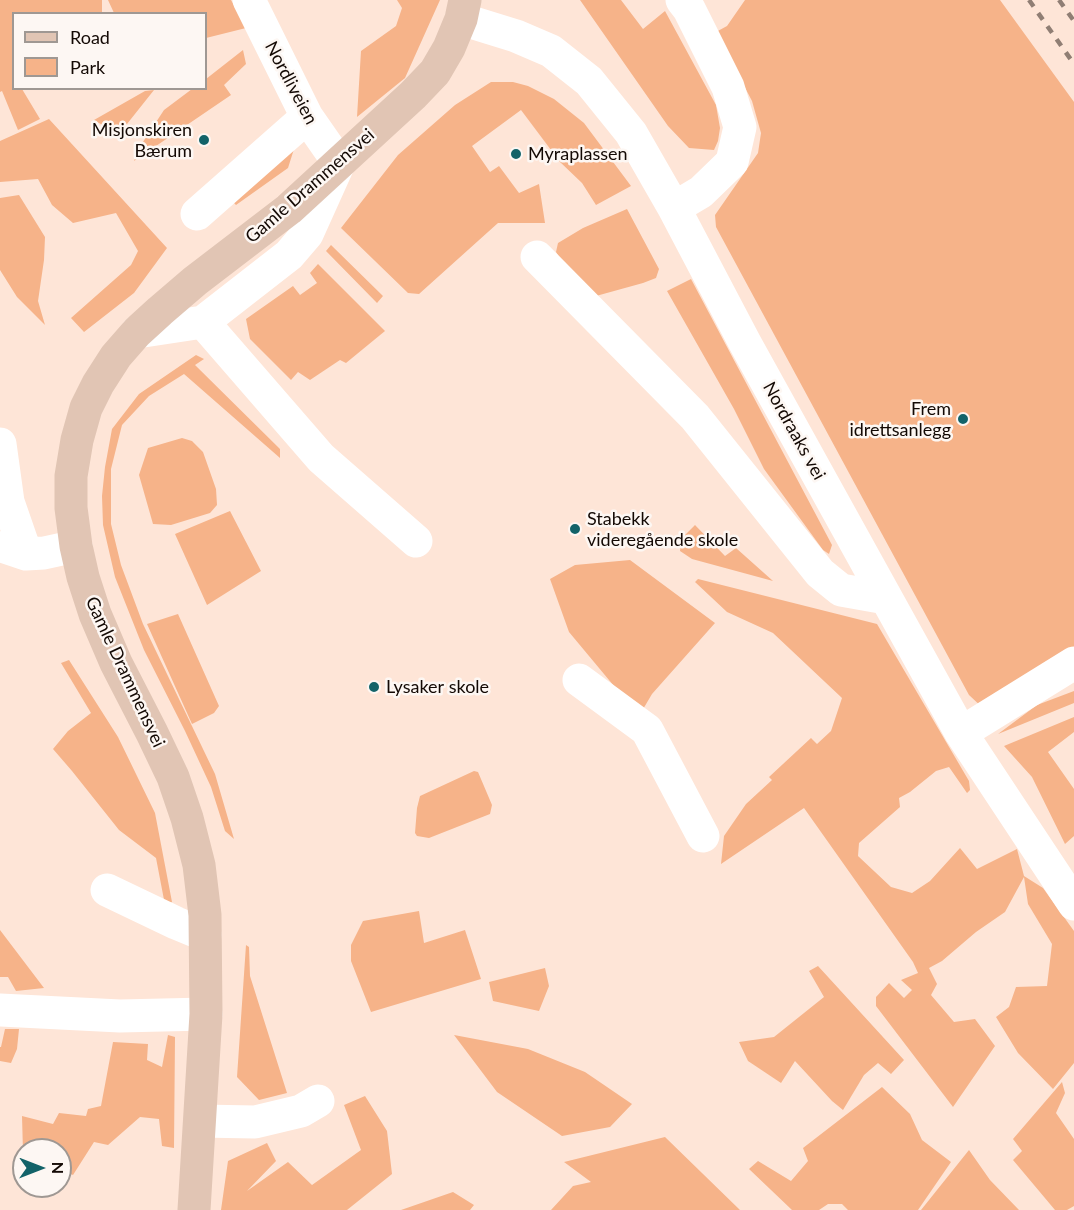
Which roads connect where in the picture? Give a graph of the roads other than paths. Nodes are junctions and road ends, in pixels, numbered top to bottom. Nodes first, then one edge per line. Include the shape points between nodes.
1 (249, 0) edge
2 (694, 3) edge
3 (463, 9) edge
4 (307, 117) junction
5 (339, 163) junction
6 (674, 208) junction
7 (197, 214) dead end
8 (537, 257) dead end
9 (203, 322) junction
10 (137, 332) junction
11 (0, 444) edge
12 (416, 541) dead end
13 (76, 546) junction
14 (13, 550) edge
15 (886, 598) junction
16 (1074, 663) edge
17 (579, 680) dead end
18 (961, 733) junction
19 (703, 836) dead end
20 (107, 890) dead end
21 (1074, 904) edge
22 (205, 935) junction
23 (0, 1010) edge
24 (206, 1014) junction
25 (318, 1101) dead end
26 (200, 1121) junction
27 (194, 1210) edge

1 - 4 street, Nordliveien
2 - 6 street via 740,127 732,162 701,192
3 - 5 main road, Gamle Drammensvei via 449,48 435,72
3 - 6 street, Nordraaks vei via 551,51 589,81 631,133
4 - 5 street, Nordliveien
4 - 7 street
5 - 9 street via 308,234 289,255
5 - 10 main road, Gamle Drammensvei via 289,209 195,281
6 - 15 street, Nordraaks vei
8 - 15 street via 695,417 820,573 841,590
9 - 10 street
9 - 12 street via 321,458
10 - 13 main road, Gamle Drammensvei via 116,356 86,408 71,476
11 - 14 street
13 - 14 street via 44,553
13 - 22 main road, Gamle Drammensvei via 95,614 173,777 187,818 199,865
15 - 18 street, Nordraaks vei
16 - 18 street
17 - 19 street via 647,730
18 - 21 street, Nordraaks vei
20 - 22 street
22 - 24 main road, Gamle Drammensvei
23 - 24 street via 120,1016
24 - 26 main road, Gamle Drammensvei
25 - 26 street via 301,1111 255,1122
26 - 27 main road, Gamle Drammensvei

